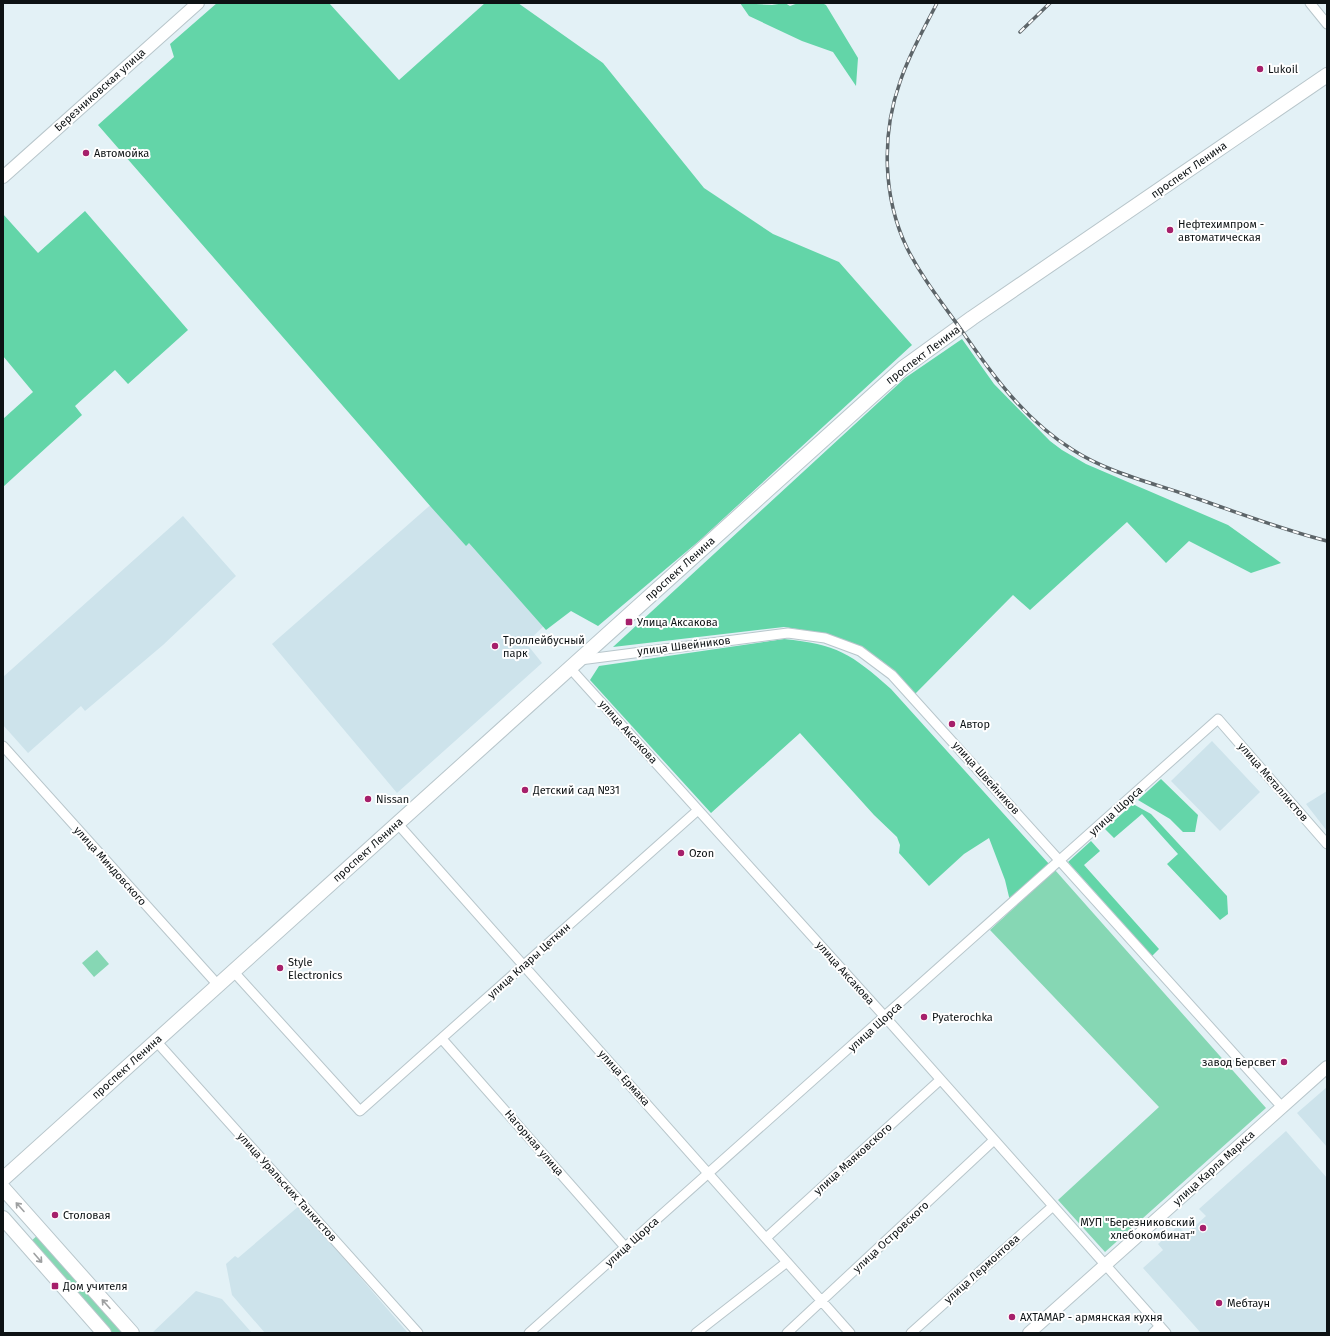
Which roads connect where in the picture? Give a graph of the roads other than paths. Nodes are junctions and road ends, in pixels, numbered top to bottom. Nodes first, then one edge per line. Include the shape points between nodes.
1 (198, 3) edge
2 (1310, 3) edge
3 (1327, 24) edge
4 (1327, 75) edge
5 (3, 178) edge
6 (574, 664) junction
7 (1218, 719) joint
8 (3, 746) edge
9 (698, 810) junction
10 (397, 823) junction
11 (1327, 844) edge
12 (1061, 860) junction
13 (524, 965) junction
14 (233, 971) junction
15 (218, 985) junction
16 (886, 1018) junction
17 (442, 1039) junction
18 (156, 1041) junction
19 (1327, 1067) edge
20 (940, 1080) junction
21 (1282, 1107) junction
22 (994, 1140) junction
23 (710, 1174) junction
24 (3, 1179) edge
25 (3, 1188) edge
26 (1053, 1206) junction
27 (3, 1218) edge
28 (766, 1238) junction
29 (626, 1248) junction
30 (787, 1262) junction
31 (1106, 1265) junction
32 (823, 1302) junction
33 (1163, 1330) edge
34 (104, 1333) edge
35 (132, 1333) edge
36 (418, 1333) edge
37 (529, 1333) edge
38 (696, 1333) edge
39 (787, 1333) edge
40 (850, 1333) edge
41 (911, 1333) edge
42 (1029, 1333) edge
43 (1153, 1333) edge

1 - 5 main road, Березниковская улица
2 - 3 street
4 - 6 main road, проспект Ленина via 903,368
6 - 9 street, улица Аксакова
6 - 10 main road, проспект Ленина
6 - 12 street, улица Швейников via 788,633 825,638 860,651 892,675
7 - 11 street, улица Металлистов
7 - 12 street, улица Щорса
8 - 15 street, улица Миндовского
9 - 13 street, улица Клары Цеткин
9 - 16 street, улица Аксакова
10 - 13 street, улица Ермака
10 - 14 main road, проспект Ленина
12 - 16 street, улица Щорса
12 - 21 street, улица Швейников
13 - 17 street, улица Клары Цеткин
13 - 23 street, улица Ермака
14 - 15 main road, проспект Ленина
14 - 17 street, улица Клары Цеткин via 360,1112
15 - 18 main road, проспект Ленина
16 - 20 street, улица Аксакова
16 - 23 street, улица Щорса
17 - 29 street, Нагорная улица
18 - 24 main road, проспект Ленина
18 - 36 street, улица Уральских Танкистов
19 - 21 main road, улица Карла Маркса
20 - 22 street, улица Аксакова
20 - 28 street, улица Маяковского
21 - 31 main road, улица Карла Маркса
22 - 26 street, улица Аксакова
22 - 32 street, улица Островского
23 - 28 street, улица Ермака
23 - 29 street, улица Щорса
35 -> 25 main road
26 - 31 street, улица Аксакова
26 - 41 street, улица Лермонтова
27 -> 34 main road
28 - 30 street, улица Ермака
29 - 37 street, улица Щорса
30 - 32 street, улица Ермака
30 - 38 street
31 - 33 street, улица Аксакова
31 - 42 main road, улица Карла Маркса
32 - 39 street, улица Островского
32 - 40 street, улица Ермака
33 - 43 street

